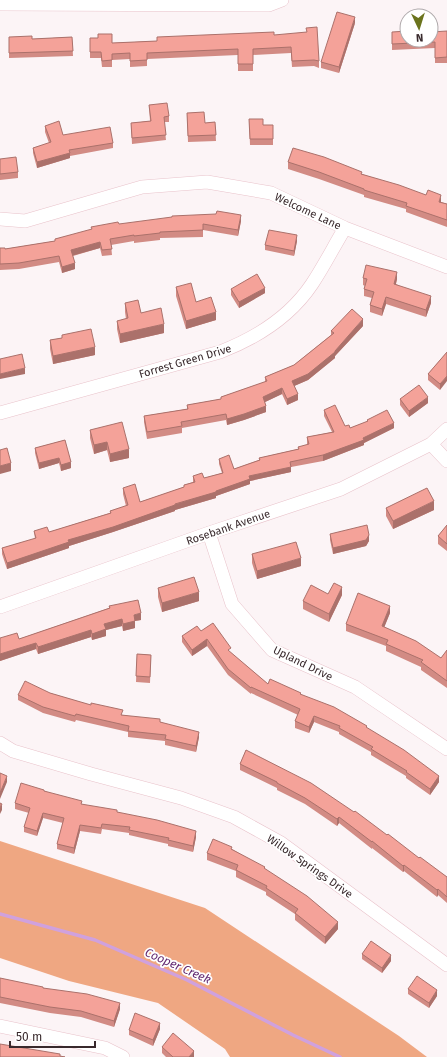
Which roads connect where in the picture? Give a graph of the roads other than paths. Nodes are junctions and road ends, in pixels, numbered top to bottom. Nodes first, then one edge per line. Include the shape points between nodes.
1 (282, 0) edge
2 (0, 4) edge
3 (0, 220) edge
4 (345, 228) junction
5 (447, 268) edge
6 (0, 414) edge
7 (447, 429) edge
8 (431, 444) junction
9 (447, 461) edge
10 (209, 533) junction
11 (0, 607) edge
12 (0, 743) edge
13 (447, 749) edge
14 (447, 965) edge
15 (0, 1026) edge
16 (123, 1057) edge

1 - 2 street via 269,5
3 - 4 street, Welcome Lane via 25,221 142,187 206,182 270,193
4 - 5 street, Welcome Lane
4 - 6 street, Forrest Green Drive via 312,284 300,299 276,322 255,336 220,352
7 - 8 street, Rosebank Avenue
8 - 9 street
8 - 10 street, Rosebank Avenue via 341,488
10 - 11 street, Rosebank Avenue
10 - 13 street, Upland Drive via 232,604 272,650 355,687
12 - 14 street, Willow Springs Drive via 12,751 181,798 234,818 281,843
15 - 16 street via 106,1048

